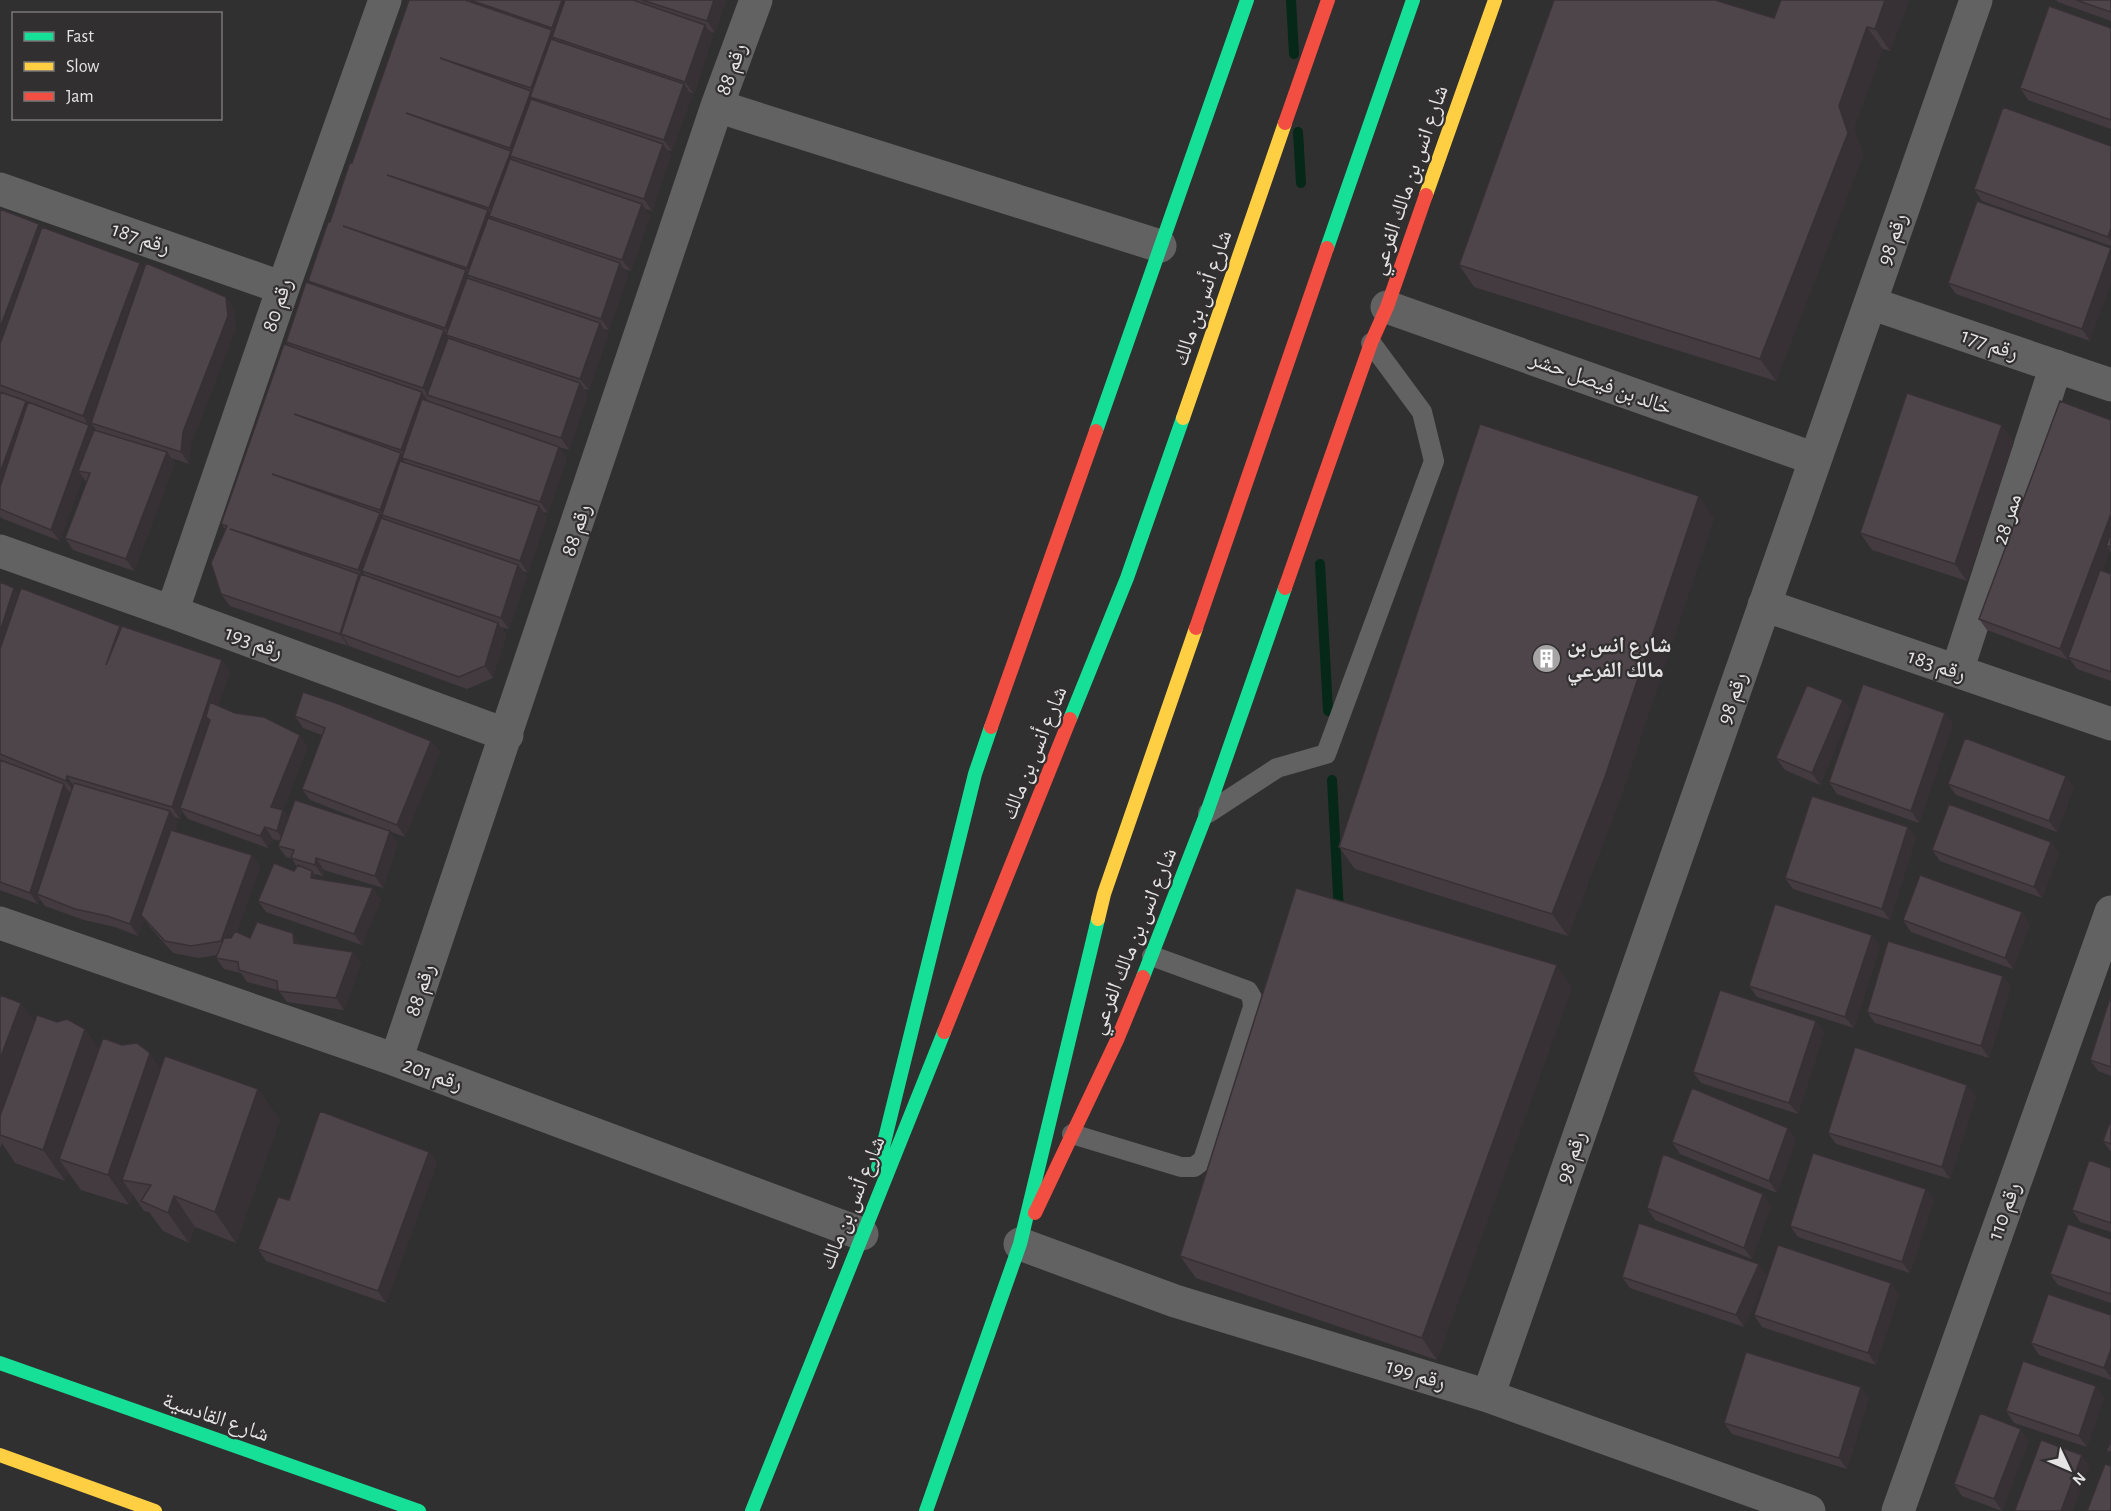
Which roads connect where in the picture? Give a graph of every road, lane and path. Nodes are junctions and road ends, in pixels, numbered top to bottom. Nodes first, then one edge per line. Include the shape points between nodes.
1 (385, 0) edge
2 (756, 0) edge
3 (1246, 0) edge
4 (1328, 0) edge
5 (1413, 0) edge
6 (1494, 0) edge
7 (1976, 0) edge
8 (717, 106) junction
9 (0, 189) edge
10 (1160, 246) junction
11 (283, 288) junction
12 (1870, 303) junction
13 (1387, 307) junction
14 (1371, 343) junction
15 (2056, 366) junction
16 (2111, 385) edge
17 (1815, 459) junction
18 (0, 551) edge
19 (1764, 605) junction
20 (172, 612) junction
21 (1958, 671) junction
22 (2111, 724) edge
23 (507, 735) junction
24 (1206, 815) junction
25 (2111, 912) edge
26 (0, 923) edge
27 (1152, 956) junction
28 (396, 1060) junction
29 (1072, 1134) junction
30 (862, 1234) junction
31 (1020, 1244) junction
32 (0, 1363) edge
33 (1488, 1396) junction
34 (0, 1455) edge
35 (155, 1511) edge
36 (419, 1511) edge
37 (752, 1511) edge
38 (926, 1511) edge
39 (1809, 1511) edge
40 (1898, 1511) edge

1 - 11 street, رقم 80
2 - 8 street, رقم 88
3 - 10 street
4 - 30 street, شارع أنس بن مالك via 1127,578
5 - 31 street via 1104,894
6 - 13 street, شارع انس بن مالك الفرعي
7 - 12 street, رقم 98
8 - 10 street
8 - 23 street, رقم 88
9 - 11 street, رقم 187
10 - 30 street via 975,774
11 - 20 street, رقم 80
12 - 15 street, رقم 177
12 - 17 street, رقم 98
13 - 14 street, شارع انس بن مالك الفرعي
13 - 17 street, خالد بن فيصل حشر
14 - 24 street, شارع انس بن مالك الفرعي
14 - 24 lane via 1422,412 1434,461 1326,754 1277,768
15 - 16 street, رقم 177
15 - 21 street, ممر 28
17 - 19 street, رقم 98
18 - 20 street, رقم 193
19 - 21 street, رقم 183
19 - 33 street, رقم 98
20 - 23 street, رقم 193
21 - 22 street, رقم 183
23 - 28 street, رقم 88
24 - 27 street, شارع انس بن مالك الفرعي
25 - 40 street, رقم 110
26 - 28 street, رقم 201
27 - 29 street, شارع انس بن مالك الفرعي
27 - 29 lane via 1248,991 1252,999 1253,1007 1203,1160 1194,1167 1181,1167
28 - 30 street, رقم 201
29 - 31 street, شارع انس بن مالك الفرعي
30 - 37 street, شارع أنس بن مالك
31 - 33 street, رقم 199 via 1175,1301
31 - 38 street
32 - 36 street, شارع القادسية
33 - 39 street, رقم 199
34 - 35 street

